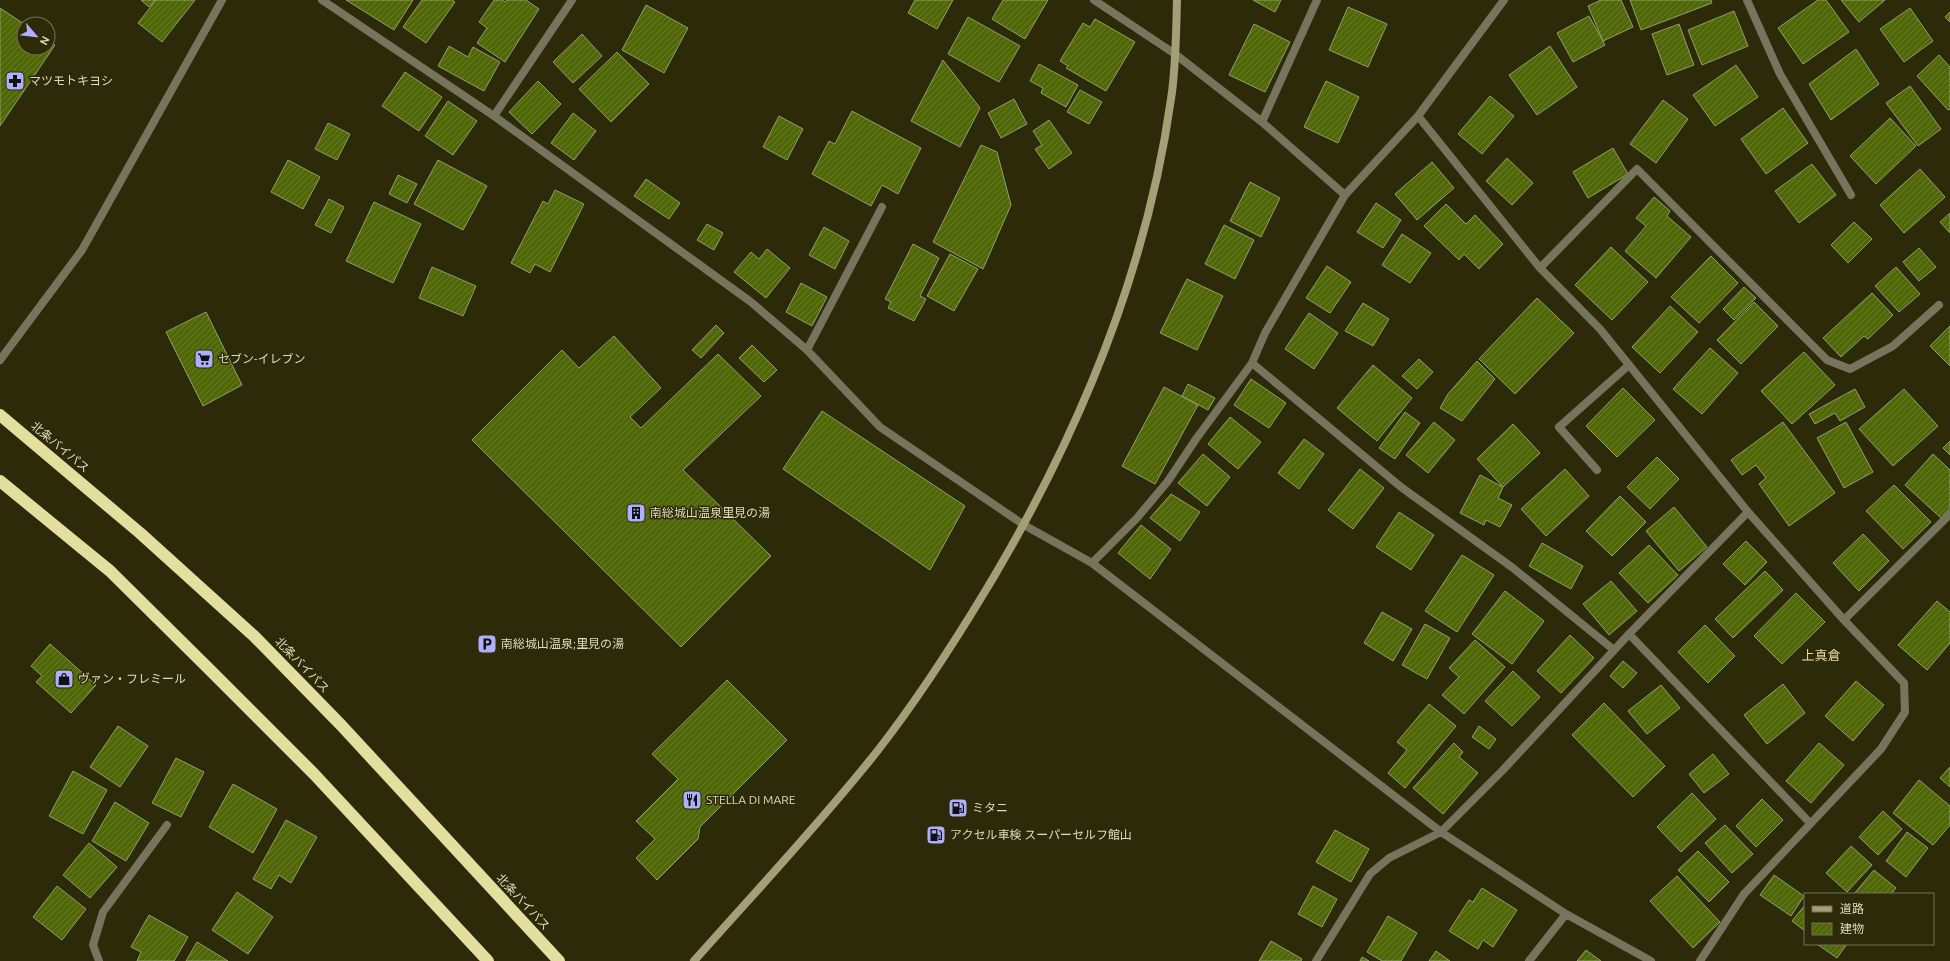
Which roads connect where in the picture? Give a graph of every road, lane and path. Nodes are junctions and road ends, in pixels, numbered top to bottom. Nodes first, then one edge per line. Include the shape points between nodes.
1 (222, 0) edge
2 (322, 0) edge
3 (572, 0) edge
4 (1094, 0) edge
5 (1177, 0) edge
6 (1317, 0) edge
7 (1504, 0) edge
8 (1747, 0) edge
9 (1175, 54) junction
10 (494, 116) junction
11 (1418, 116) junction
12 (1262, 122) junction
13 (1345, 195) junction
14 (1851, 195) dead end
15 (882, 207) dead end
16 (1540, 268) junction
17 (1939, 305) dead end
18 (807, 350) junction
19 (0, 360) edge
20 (1252, 363) junction
21 (1629, 365) junction
22 (0, 414) edge
23 (1597, 470) dead end
24 (0, 481) edge
25 (1748, 512) junction
26 (1950, 514) edge
27 (1024, 525) junction
28 (1092, 563) junction
29 (1844, 620) junction
30 (1629, 634) junction
31 (1614, 650) junction
32 (1810, 823) junction
33 (167, 825) dead end
34 (1441, 832) junction
35 (1566, 914) junction
36 (99, 961) edge
37 (488, 961) edge
38 (558, 961) edge
39 (694, 961) edge
40 (1316, 961) edge
41 (1529, 961) edge
42 (1651, 961) edge
43 (1700, 961) edge

1 - 19 street via 82,250
2 - 10 street
3 - 10 street
4 - 9 street
5 - 9 street
6 - 12 street
7 - 11 street
8 - 14 street via 1780,74
9 - 12 street
9 - 27 street via 1172,97 1161,162 1117,321 1082,409
10 - 18 street via 751,302
11 - 13 street
11 - 16 street
12 - 13 street
13 - 20 street via 1265,333
15 - 18 street
16 - 17 street via 1637,169 1827,360 1850,369 1893,346
16 - 21 street via 1600,329
18 - 27 street via 880,427
20 - 28 street via 1168,481 1137,518
20 - 31 street via 1401,487 1513,568
21 - 23 street via 1559,427
21 - 25 street
22 - 38 highway, 北条バイパス via 140,533 254,636 341,725
24 - 37 highway via 110,571 314,774
25 - 29 street
25 - 30 street
26 - 29 street
27 - 28 street
27 - 39 street via 954,643 908,709 858,775
28 - 34 street
29 - 32 street via 1904,683 1905,712 1881,749
30 - 31 street
30 - 32 street
31 - 34 street
32 - 43 street via 1744,894
33 - 36 street via 104,912 93,945
34 - 35 street
34 - 40 street via 1389,858 1370,874
35 - 41 street
35 - 42 street

